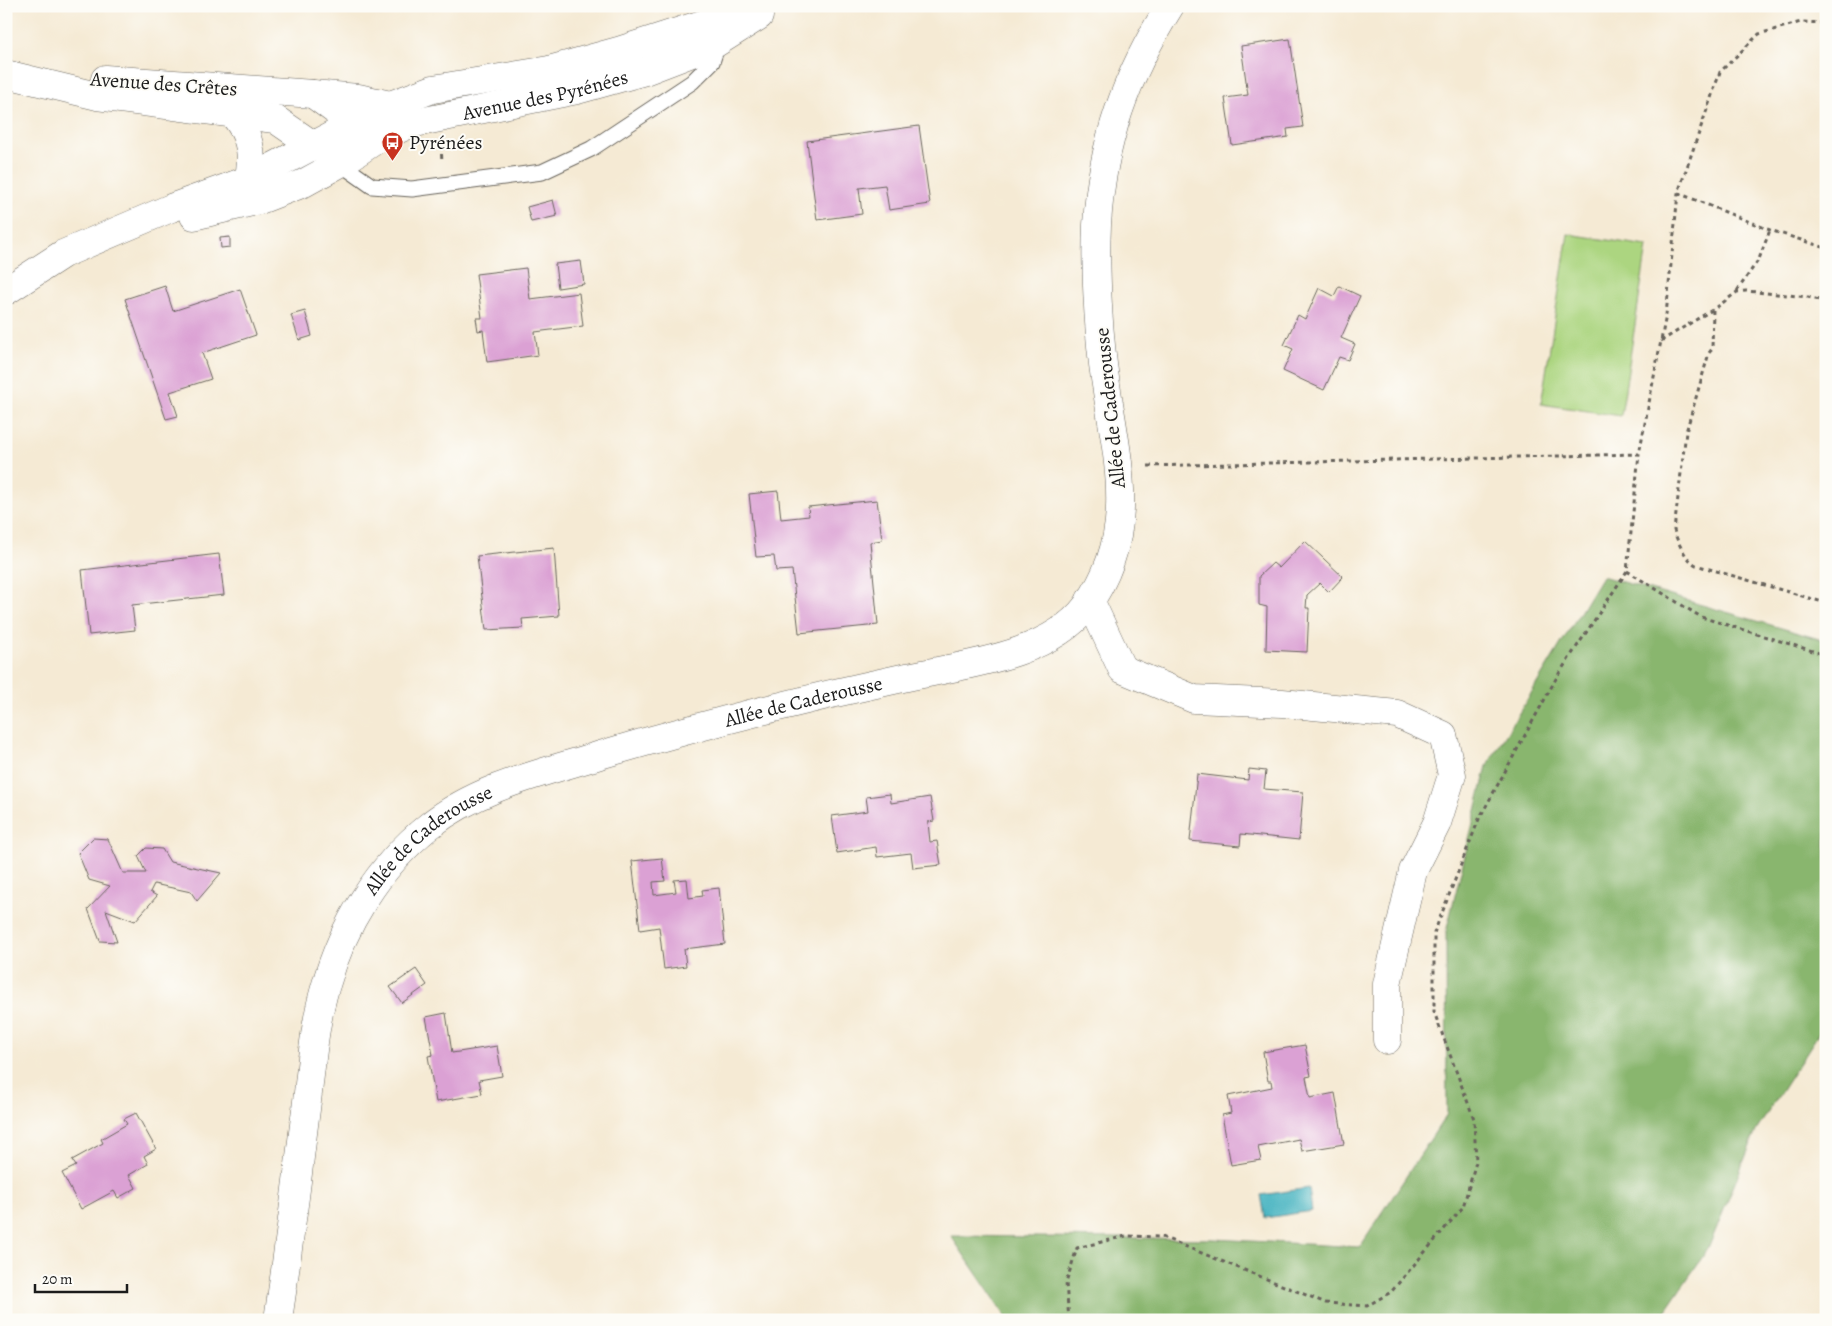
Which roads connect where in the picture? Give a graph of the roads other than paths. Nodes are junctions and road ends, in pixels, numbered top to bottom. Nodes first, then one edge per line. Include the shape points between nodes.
1 (758, 6) edge
2 (774, 6) edge
3 (1170, 6) edge
4 (709, 34) junction
5 (11, 75) edge
6 (313, 94) junction
7 (390, 105) junction
8 (232, 113) junction
9 (347, 127) junction
10 (314, 146) junction
11 (344, 161) junction
12 (248, 180) junction
13 (112, 232) junction
14 (6, 292) edge
15 (1090, 600) junction
16 (1388, 1040) dead end
17 (278, 1320) edge

1 - 4 street, Avenue des Pyrénées
2 - 4 street, Avenue des Pyrénées
3 - 15 street, Allée de Caderousse via 1130,76 1115,120 1097,225 1103,362 1120,466 1120,507 1115,546 1102,581
4 - 7 street, Avenue des Pyrénées via 549,70 433,89
4 - 11 street, Avenue des Pyrénées via 645,71 578,90 410,124 377,139
4 - 11 lane via 715,53 712,62 692,82 591,149 542,172 412,189 372,186 348,169
5 - 6 street, Avenue des Crêtes
5 - 8 street, Avenue des Crêtes via 97,96
6 - 7 street, Avenue des Crêtes
6 - 9 street via 336,111
7 - 9 street, Avenue des Pyrénées
8 - 10 street, Avenue des Crêtes via 275,119
8 - 12 street, Avenue des Crêtes via 242,124 249,142 251,168
9 - 10 street, Avenue des Pyrénées
9 - 11 street
10 - 11 street, Avenue des Crêtes
10 - 12 street, Avenue des Pyrénées
11 - 13 street, Avenue des Pyrénées via 304,183 260,200
12 - 13 street, Avenue des Pyrénées
13 - 14 street, Avenue des Pyrénées via 63,254
15 - 16 street via 1122,669 1194,699 1397,714 1443,735 1452,775 1437,823 1413,871 1387,984
15 - 17 street, Allée de Caderousse via 1083,611 1056,634 1004,656 828,693 686,730 521,779 472,798 432,824 397,854 372,884 346,932 325,988 315,1038

